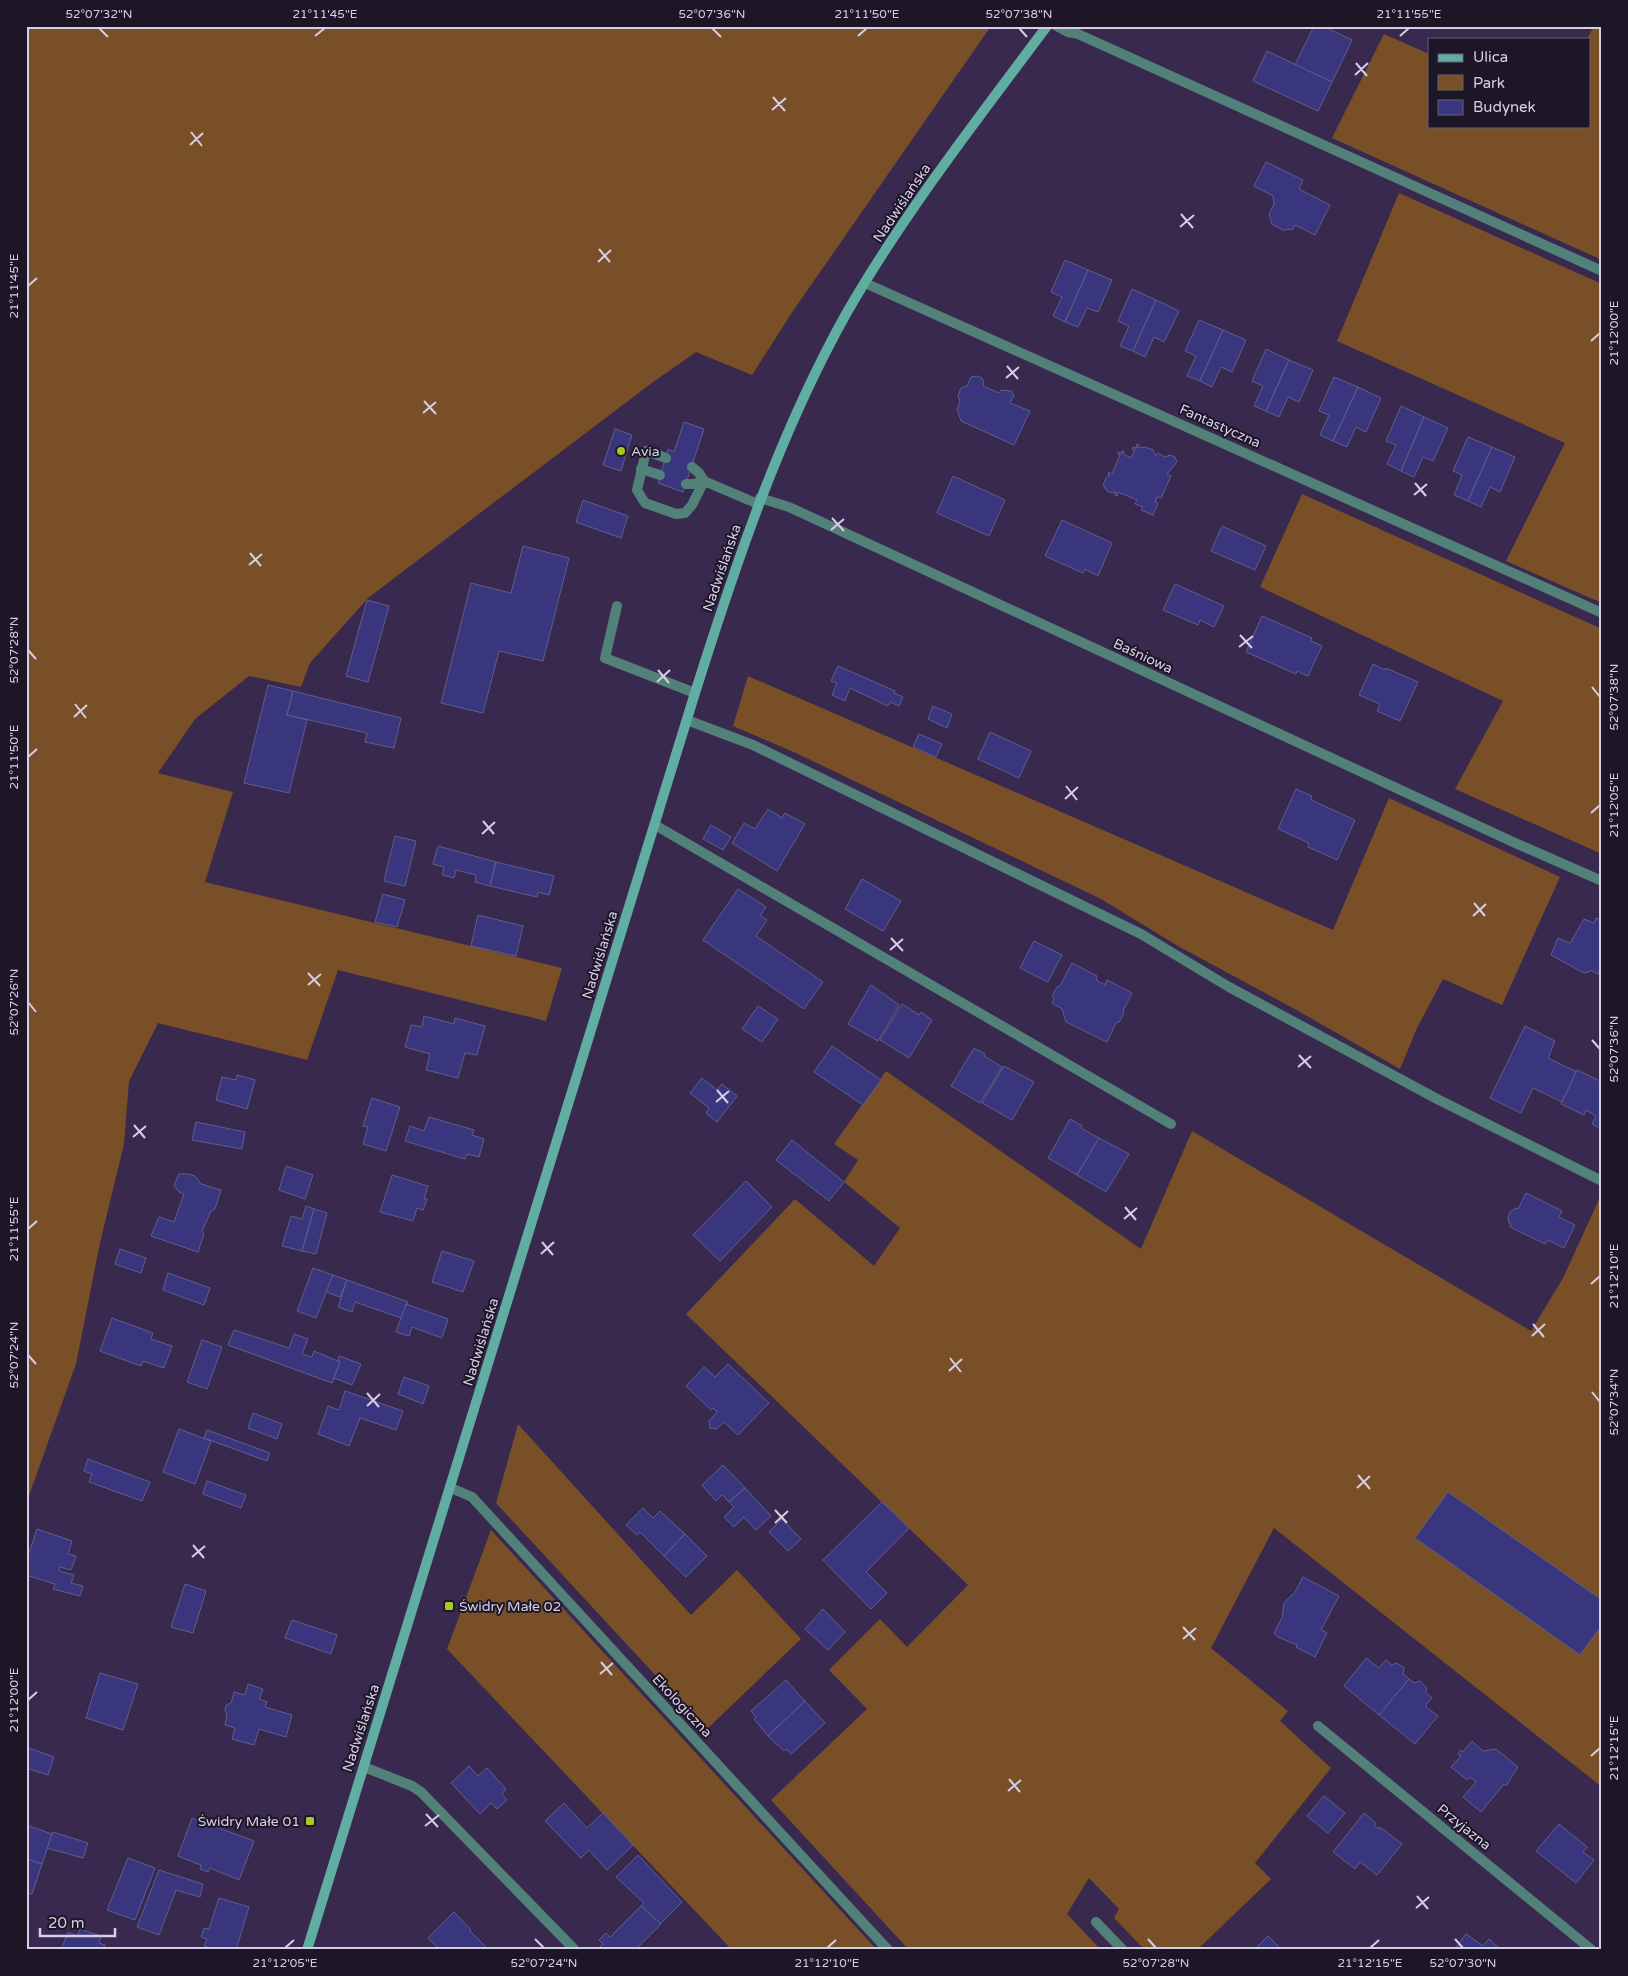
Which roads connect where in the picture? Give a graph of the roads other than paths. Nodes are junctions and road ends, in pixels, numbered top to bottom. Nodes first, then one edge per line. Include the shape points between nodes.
1 (1046, 26) edge
2 (1057, 26) edge
3 (1602, 271) edge
4 (865, 282) junction
5 (666, 458) dead end
6 (692, 467) dead end
7 (641, 469) junction
8 (660, 475) dead end
9 (704, 481) junction
10 (686, 484) dead end
11 (759, 501) junction
12 (617, 606) dead end
13 (1602, 613) edge
14 (695, 693) junction
15 (687, 720) junction
16 (655, 825) junction
17 (1602, 881) edge
18 (1171, 1124) dead end
19 (1602, 1181) edge
20 (451, 1488) junction
21 (1318, 1726) dead end
22 (364, 1767) junction
23 (1096, 1922) dead end
24 (307, 1950) edge
25 (575, 1950) edge
26 (888, 1950) edge
27 (1123, 1950) edge
28 (1592, 1950) edge

1 - 4 main road, Nadwiślańska via 926,191
2 - 3 street
4 - 11 main road, Nadwiślańska via 818,368
4 - 13 street, Fantastyczna
5 - 7 street via 646,451
6 - 9 street
7 - 8 street
7 - 9 street via 637,490 641,499 676,514 686,513
9 - 10 street
9 - 11 street, Baśniowa
11 - 14 main road, Nadwiślańska
11 - 17 street, Baśniowa via 789,508
12 - 14 street via 605,658
14 - 15 main road, Nadwiślańska
15 - 16 main road, Nadwiślańska
15 - 19 street via 753,745 1141,934 1229,987 1404,1081
16 - 18 street
16 - 20 main road, Nadwiślańska
20 - 22 main road, Nadwiślańska
20 - 26 street, Ekologiczna via 472,1497
21 - 28 street, Przyjazna
22 - 24 main road, Nadwiślańska
22 - 25 street via 421,1792
23 - 27 street

